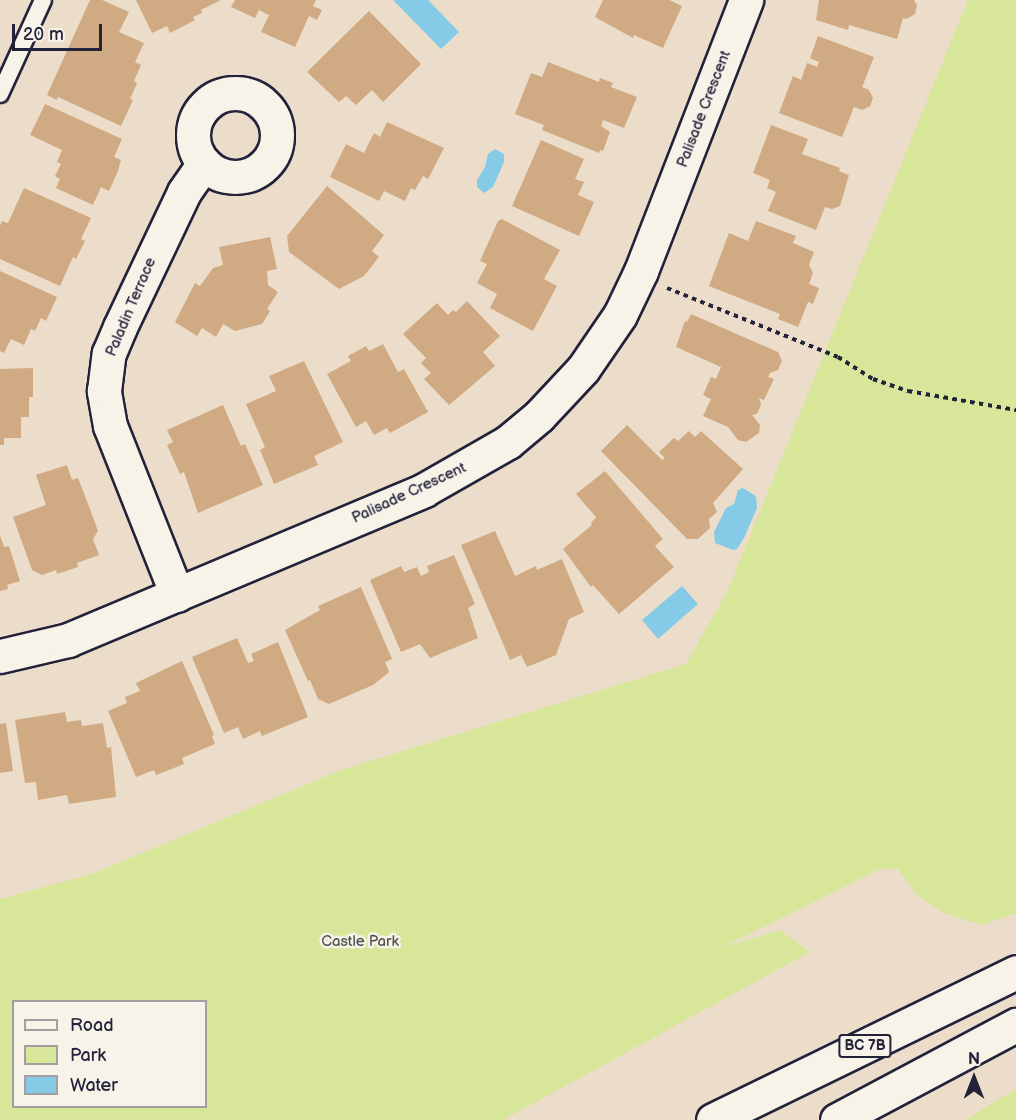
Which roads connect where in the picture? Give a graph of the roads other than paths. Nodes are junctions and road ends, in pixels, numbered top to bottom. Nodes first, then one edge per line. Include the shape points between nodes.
1 (43, 0) edge
2 (746, 0) edge
3 (0, 94) edge
4 (204, 163) dead end
5 (177, 595) junction
6 (0, 656) edge
7 (1016, 972) edge
8 (1016, 1025) edge
9 (713, 1120) edge
10 (837, 1120) edge

1 - 3 lane
2 - 5 main road, Palisade Crescent via 641,271 620,315 583,369 539,416 508,442 424,490
4 - 5 main road, Paladin Terrace via 183,192 120,327 110,353 104,391 110,426
5 - 6 main road, Palisade Crescent via 68,640
7 - 9 main road, BC 7B
8 - 10 main road

